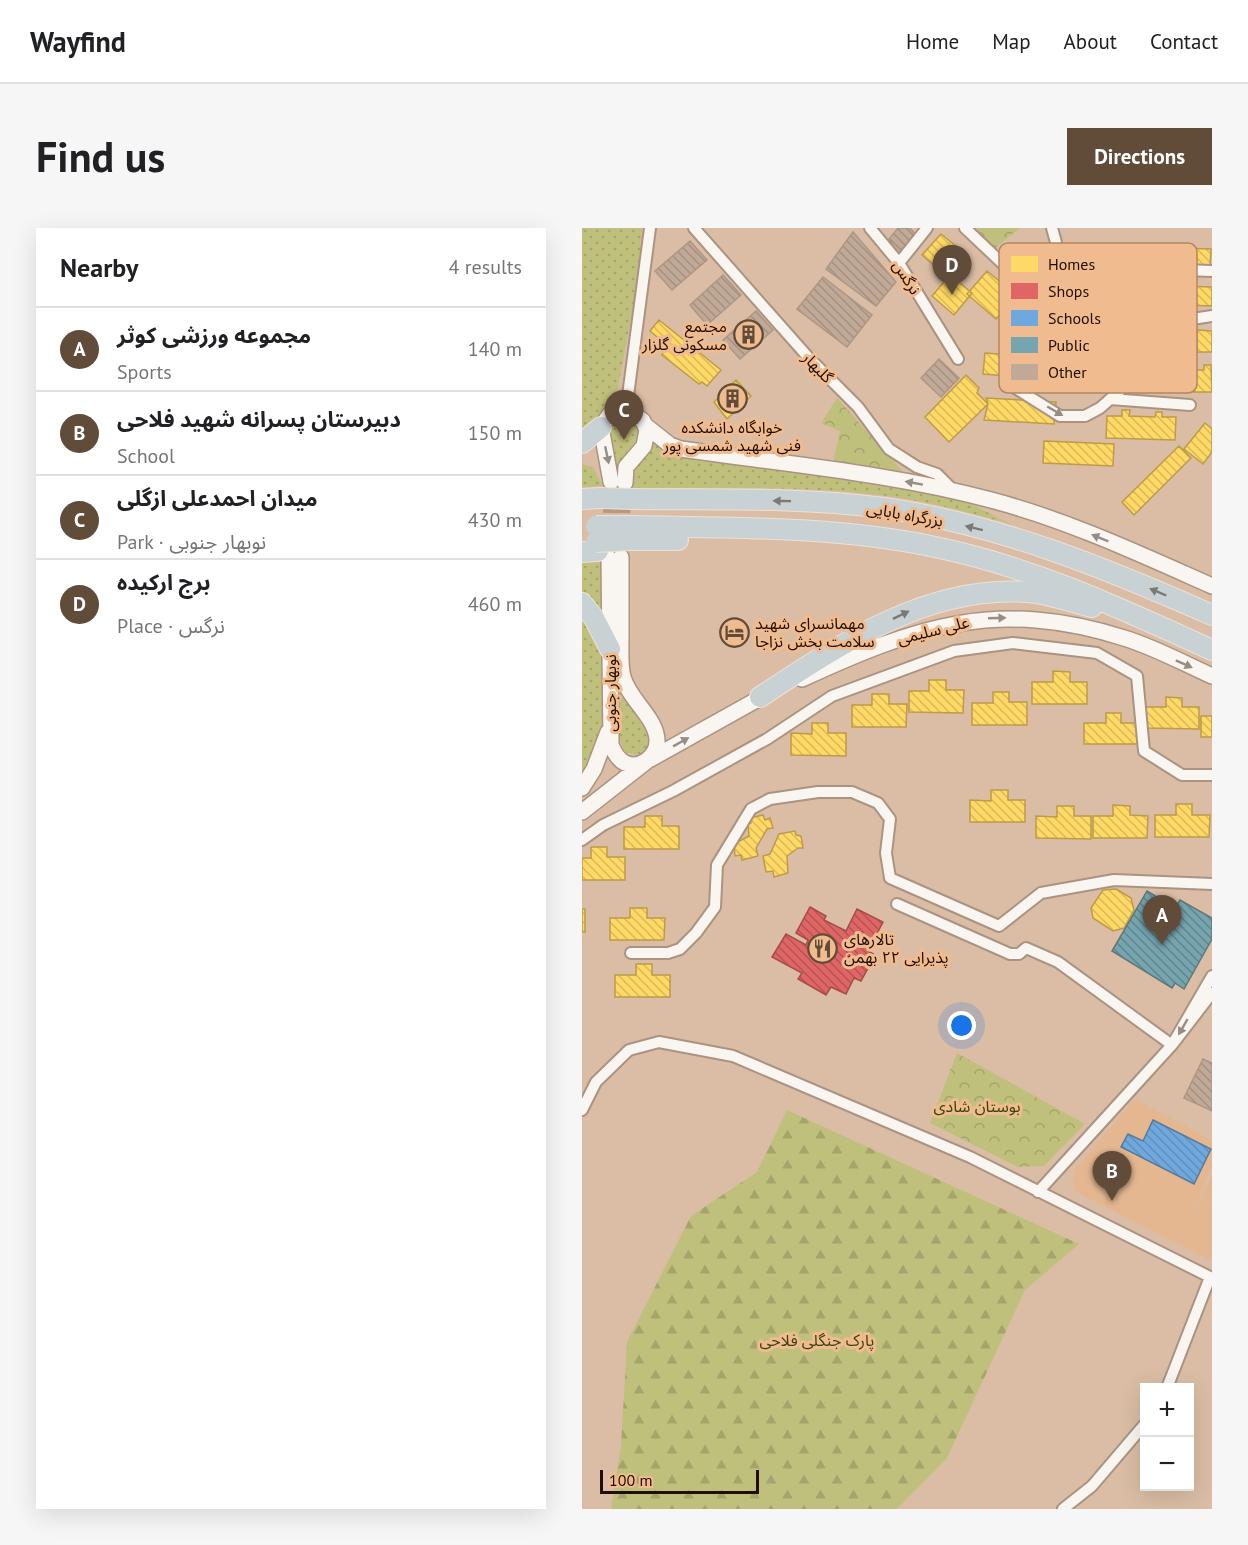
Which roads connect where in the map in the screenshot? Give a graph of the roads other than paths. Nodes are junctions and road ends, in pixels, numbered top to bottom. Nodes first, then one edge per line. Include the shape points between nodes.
1 (650, 228) edge
2 (694, 228) edge
3 (870, 228) edge
4 (927, 228) edge
5 (966, 228) edge
6 (1052, 228) edge
7 (1056, 243) edge
8 (999, 260) edge
9 (899, 263) junction
10 (1197, 270) edge
11 (1212, 271) edge
12 (1212, 316) edge
13 (1197, 318) edge
14 (958, 360) dead end
15 (1023, 393) edge
16 (1117, 393) edge
17 (1110, 399) junction
18 (1190, 405) dead end
19 (626, 411) junction
20 (646, 426) junction
21 (601, 427) junction
22 (582, 442) edge
23 (623, 488) junction
24 (953, 490) junction
25 (591, 499) edge
26 (828, 533) junction
27 (605, 543) edge
28 (1212, 586) edge
29 (582, 603) edge
30 (1212, 615) edge
31 (1150, 622) junction
32 (610, 649) junction
33 (1212, 650) edge
34 (1212, 676) edge
35 (760, 697) junction
36 (609, 730) junction
37 (647, 761) junction
38 (1212, 775) edge
39 (582, 788) edge
40 (582, 812) edge
41 (582, 840) edge
42 (1211, 886) edge
43 (897, 904) dead end
44 (631, 953) dead end
45 (1212, 976) edge
46 (1212, 993) edge
47 (1172, 1045) junction
48 (582, 1110) edge
49 (1038, 1192) junction
50 (1211, 1278) edge
51 (1169, 1383) edge
52 (1140, 1430) edge
53 (1063, 1509) edge

1 - 19 street
2 - 24 street, گلبهار via 808,357 858,407 889,449 917,467 937,474
3 - 9 street, نرگس
4 - 9 street
5 - 8 street
6 - 7 street
9 - 14 street, نرگس
11 -> 10 street
12 - 13 street
15 -> 17 street via 1059,416 1085,416
16 - 17 street
17 - 18 street
19 - 20 main road
19 - 21 main road via 610,414
20 - 23 main road via 646,442 628,463
24 -> 20 main road via 681,449
21 - 22 highway
21 -> 23 main road
23 - 25 highway, بزرگراه بابایی, bridge
30 -> 23 highway, بزرگراه بابایی via 1080,560 1013,538 897,511
28 -> 24 main road via 1059,521
26 - 27 highway, بزرگراه بابایی
26 - 27 highway, بزرگراه بابایی via 762,529
26 - 31 highway, بزرگراه بابایی via 936,547 1006,565
27 - 32 main road, نوبهار جنوبی
27 - 37 main road, نوبهار جنوبی via 621,668 628,690 657,740 656,752
29 - 32 highway
31 - 33 highway, بزرگراه بابایی
35 -> 31 highway via 903,613 940,600 983,592 1027,592
32 - 36 main road, نوبهار جنوبی
35 -> 34 main road, علی سلیمی via 893,640 977,619 1020,618 1074,625 1125,638
37 -> 35 main road, علی سلیمی
36 - 37 main road, نوبهار جنوبی via 616,756 636,765
36 - 39 main road via 594,770
37 - 40 main road, علی سلیمی
38 - 41 street via 1182,775 1144,752 1137,676 1097,653 1013,643 954,651 832,696 728,762 603,825
42 - 44 street via 1114,880 1041,893 999,926 890,878 886,853 890,819 878,803 852,792 818,792 770,799 751,809 717,865 715,907 696,933 680,949 668,953
43 - 47 street via 1010,954 1019,954 1026,948 1058,962
45 -> 47 street
46 - 47 street
47 - 49 street
48 - 49 street via 596,1082 629,1050 659,1042 733,1056 970,1157
49 - 50 street
50 - 51 street
52 - 53 street via 1092,1486

